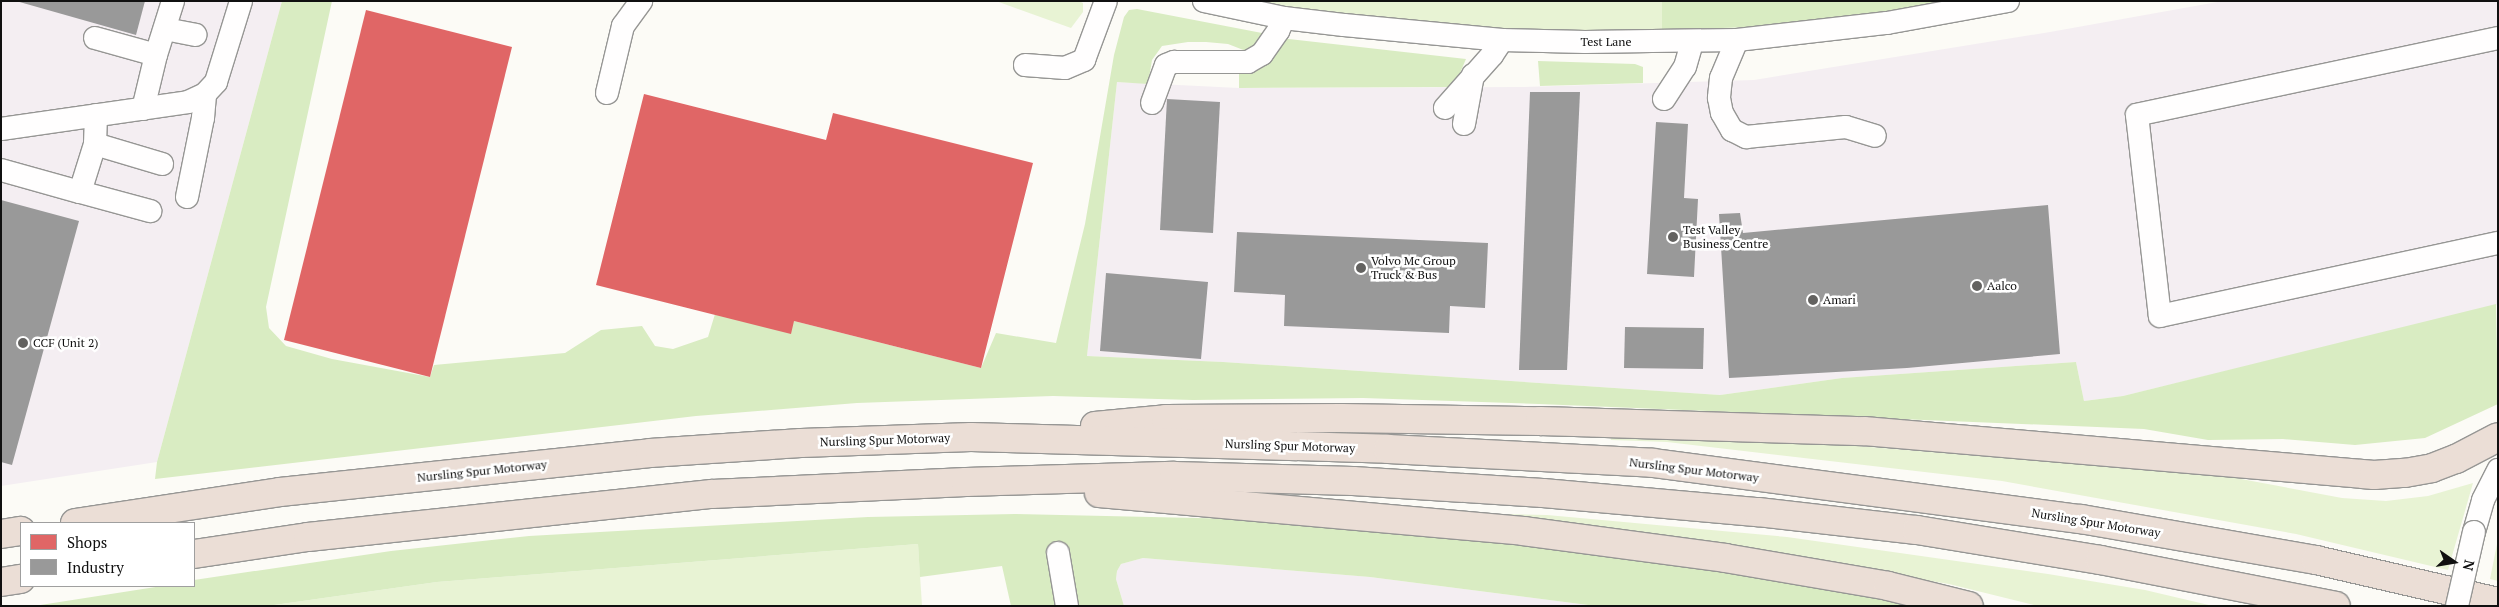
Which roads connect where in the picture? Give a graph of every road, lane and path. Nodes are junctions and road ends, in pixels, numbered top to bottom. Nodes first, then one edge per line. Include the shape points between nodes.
1 (173, 1) edge
2 (241, 1) edge
3 (641, 1) edge
4 (1106, 1) edge
5 (1204, 1) edge
6 (2008, 1) edge
7 (1284, 18) junction
8 (165, 29) junction
9 (195, 35) dead end
10 (95, 38) dead end
11 (2498, 38) edge
12 (1502, 40) junction
13 (1737, 40) junction
14 (1692, 42) junction
15 (156, 56) junction
16 (1025, 66) dead end
17 (1473, 74) junction
18 (607, 93) dead end
19 (205, 94) junction
20 (1664, 99) dead end
21 (1152, 103) dead end
22 (143, 108) junction
23 (1445, 108) dead end
24 (96, 115) junction
25 (4, 122) edge
26 (1464, 124) dead end
27 (1875, 136) dead end
28 (94, 144) junction
29 (162, 164) dead end
30 (1, 170) edge
31 (80, 192) junction
32 (188, 197) dead end
33 (150, 211) dead end
34 (2498, 243) edge
35 (971, 437) junction
36 (2498, 437) edge
37 (2498, 470) edge
38 (966, 482) junction
39 (82, 522) edge
40 (20, 531) edge
41 (1, 534) edge
42 (1058, 553) dead end
43 (195, 554) edge
44 (20, 579) edge
45 (1, 582) edge
46 (2498, 602) edge
47 (1067, 606) edge
48 (1969, 606) edge
49 (2336, 606) edge
50 (2457, 606) edge

1 - 8 street
2 - 19 street via 216,82
3 - 18 street via 623,26
4 - 16 street via 1084,60 1065,68
5 - 7 street, Test Lane
6 - 13 street, Test Lane via 1887,23
7 - 12 street, Test Lane
7 - 21 street via 1262,54 1248,62 1174,62 1166,66
8 - 9 street
8 - 15 street
10 - 15 street
11 - 34 street via 2137,115 2160,316
12 - 14 street, Test Lane
12 - 17 street
13 - 14 street, Test Lane
13 - 27 street via 1721,78 1719,98 1722,113 1732,130 1746,137 1846,127
14 - 20 street via 1684,67
15 - 22 street
17 - 23 street
17 - 26 street
19 - 22 street via 188,102
19 - 32 street
22 - 24 street
24 - 25 street
24 - 28 street
28 - 29 street
28 - 31 street
30 - 31 street
31 - 33 street
35 - 36 highway via 1166,419 1550,421 1864,431 2374,475 2432,468
35 - 39 highway, Nursling Spur Motorway via 650,453 280,492
35 - 46 highway, Nursling Spur Motorway via 1388,449 1653,463 2081,519 2316,560
37 - 50 street, bridge via 2483,500
38 - 43 highway via 712,494 308,537
38 - 48 highway via 1523,531 1725,558 1888,586
38 - 49 highway via 1174,476 1354,482 1543,493 1758,512 1917,530 2264,590
40 - 41 highway
42 - 47 street
44 - 45 highway

